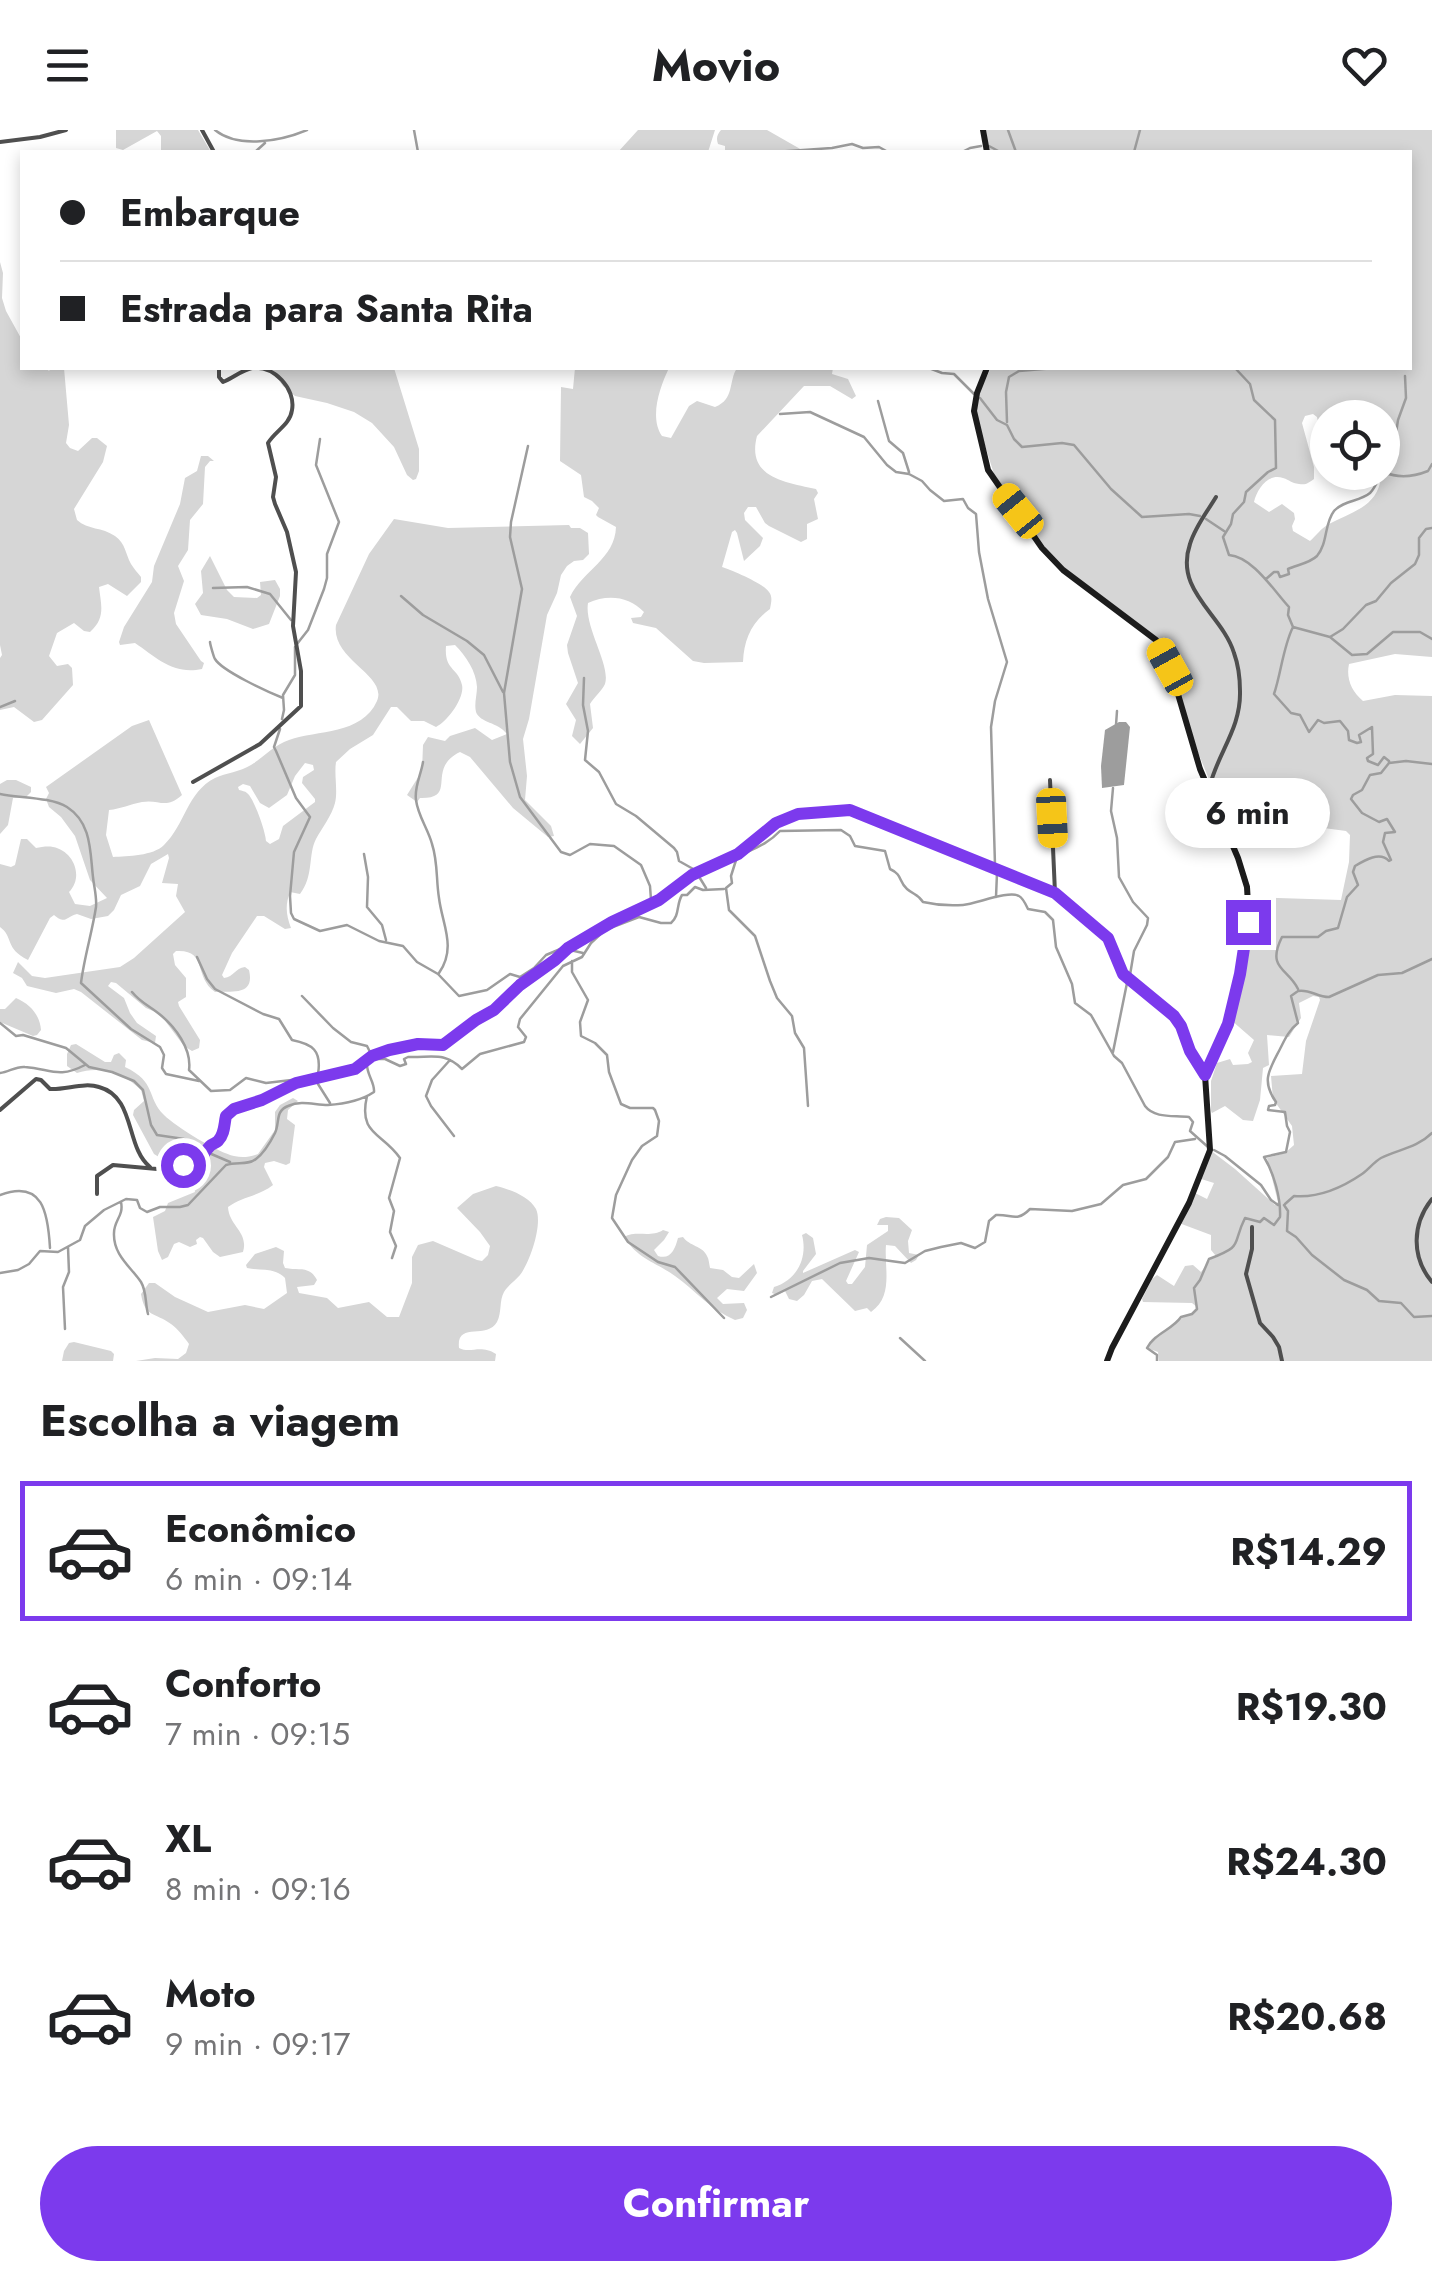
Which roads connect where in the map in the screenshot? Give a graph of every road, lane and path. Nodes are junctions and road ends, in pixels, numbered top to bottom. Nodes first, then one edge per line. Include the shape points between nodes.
1 (66, 130) edge
2 (0, 142) edge
3 (219, 370) edge
4 (246, 370) edge
5 (264, 370) edge
6 (986, 370) edge
7 (1216, 497) dead end
8 (1050, 780) dead end
9 (193, 782) dead end
10 (1209, 790) junction
11 (1055, 893) junction
12 (1205, 1075) junction
13 (0, 1110) edge
14 (152, 1169) junction
15 (97, 1194) dead end
16 (1432, 1199) edge
17 (1252, 1226) dead end
18 (1432, 1282) edge
19 (1108, 1361) edge
20 (1282, 1361) edge

1 - 2 street
3 - 4 street via 223,382
5 - 9 street via 286,385 292,399 290,417 268,443 274,504 296,572 293,626 301,706 260,744
6 - 10 main road via 974,411 988,470 1063,570 1156,640
7 - 10 street via 1186,557 1193,590 1234,652 1240,688 1238,718
8 - 11 street
10 - 12 main road via 1247,887 1248,922 1228,1024
11 - 12 street via 1108,938 1123,974 1174,1016
11 - 14 street via 850,810 798,814 568,948 443,1045 389,1050 343,1074 309,1078 234,1109 202,1160
12 - 19 main road via 1210,1150
13 - 14 street via 36,1079 50,1089 103,1087 118,1101 140,1158
14 - 15 street via 110,1166 97,1176
16 - 18 street via 1416,1233 1416,1255
17 - 20 street via 1246,1274 1260,1323

